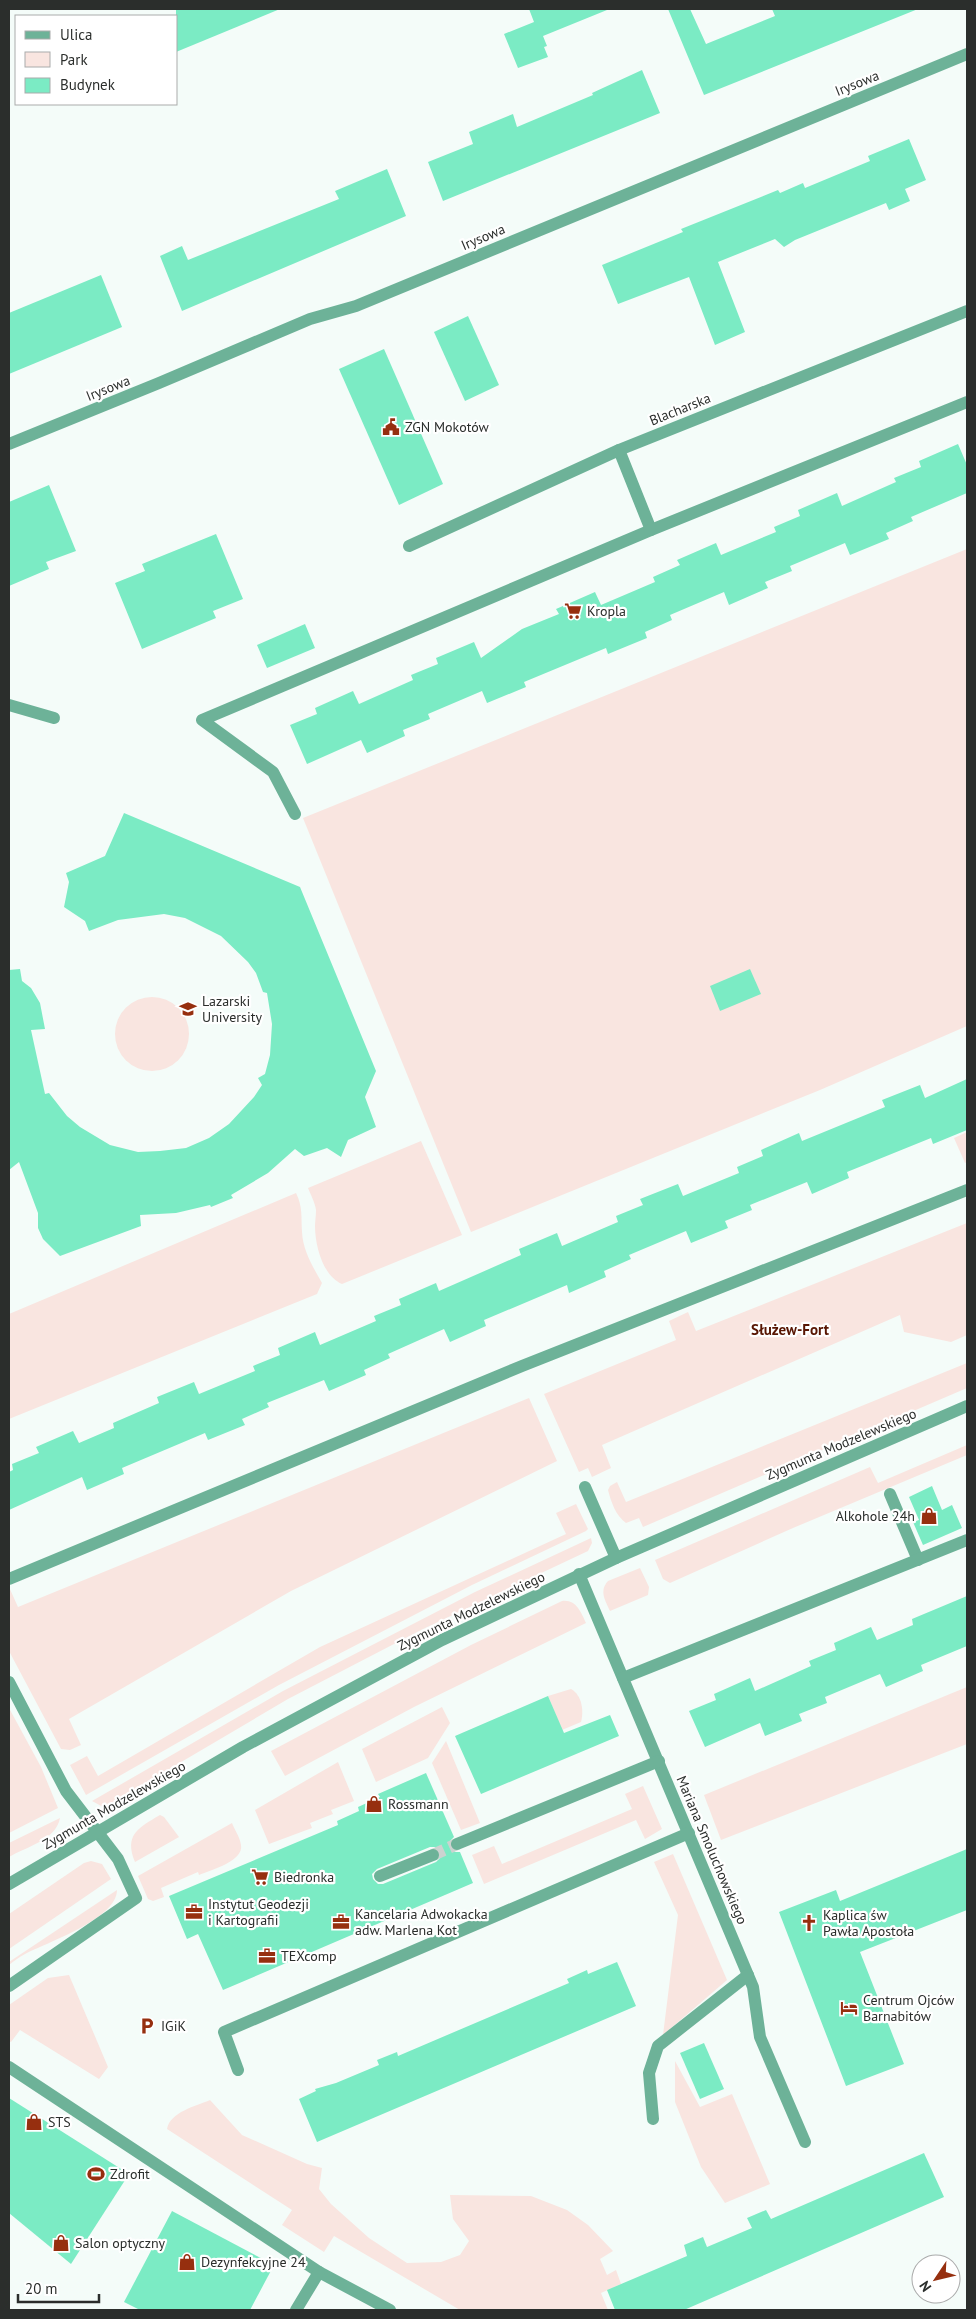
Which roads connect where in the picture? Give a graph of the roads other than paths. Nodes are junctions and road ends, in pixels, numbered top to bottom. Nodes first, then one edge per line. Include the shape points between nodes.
1 (967, 54) edge
2 (967, 311) edge
3 (967, 402) edge
4 (9, 444) edge
5 (619, 450) junction
6 (651, 530) junction
7 (409, 546) dead end
8 (9, 705) edge
9 (54, 718) dead end
10 (295, 814) dead end
11 (967, 1190) edge
12 (967, 1406) edge
13 (585, 1487) dead end
14 (890, 1494) dead end
15 (967, 1540) edge
16 (616, 1558) junction
17 (918, 1560) junction
18 (579, 1574) junction
19 (9, 1579) edge
20 (623, 1678) junction
21 (9, 1682) edge
22 (659, 1761) junction
23 (97, 1831) junction
24 (689, 1834) junction
25 (457, 1844) tunnel mouth
26 (433, 1854) tunnel mouth
27 (380, 1876) dead end
28 (9, 1884) edge
29 (748, 1975) junction
30 (9, 1986) edge
31 (9, 2067) edge
32 (238, 2070) dead end
33 (653, 2119) dead end
34 (804, 2142) dead end
35 (319, 2272) junction
36 (296, 2310) edge
37 (390, 2310) edge

1 - 4 street, Irysowa via 356,306 310,319
2 - 5 street, Blacharska
3 - 6 street
5 - 6 street
5 - 7 street, Blacharska
6 - 10 street via 202,720 274,772
8 - 9 street
11 - 19 street via 531,1363
12 - 16 street, Zygmunta Modzelewskiego
13 - 16 street
14 - 17 street
15 - 17 street
16 - 18 street, Zygmunta Modzelewskiego
17 - 20 street
18 - 20 street, Mariana Smoluchowskiego
18 - 23 street, Zygmunta Modzelewskiego via 346,1690
20 - 22 street, Mariana Smoluchowskiego
21 - 23 street via 66,1791
22 - 24 street, Mariana Smoluchowskiego
22 - 25 street
23 - 28 street, Zygmunta Modzelewskiego
23 - 30 street via 118,1859 136,1898
24 - 29 street, Mariana Smoluchowskiego
24 - 32 street via 224,2032
26 - 27 street
29 - 33 street via 658,2046 649,2073
29 - 34 street, Mariana Smoluchowskiego via 753,1987 760,2037
31 - 35 street
35 - 36 street
35 - 37 street

